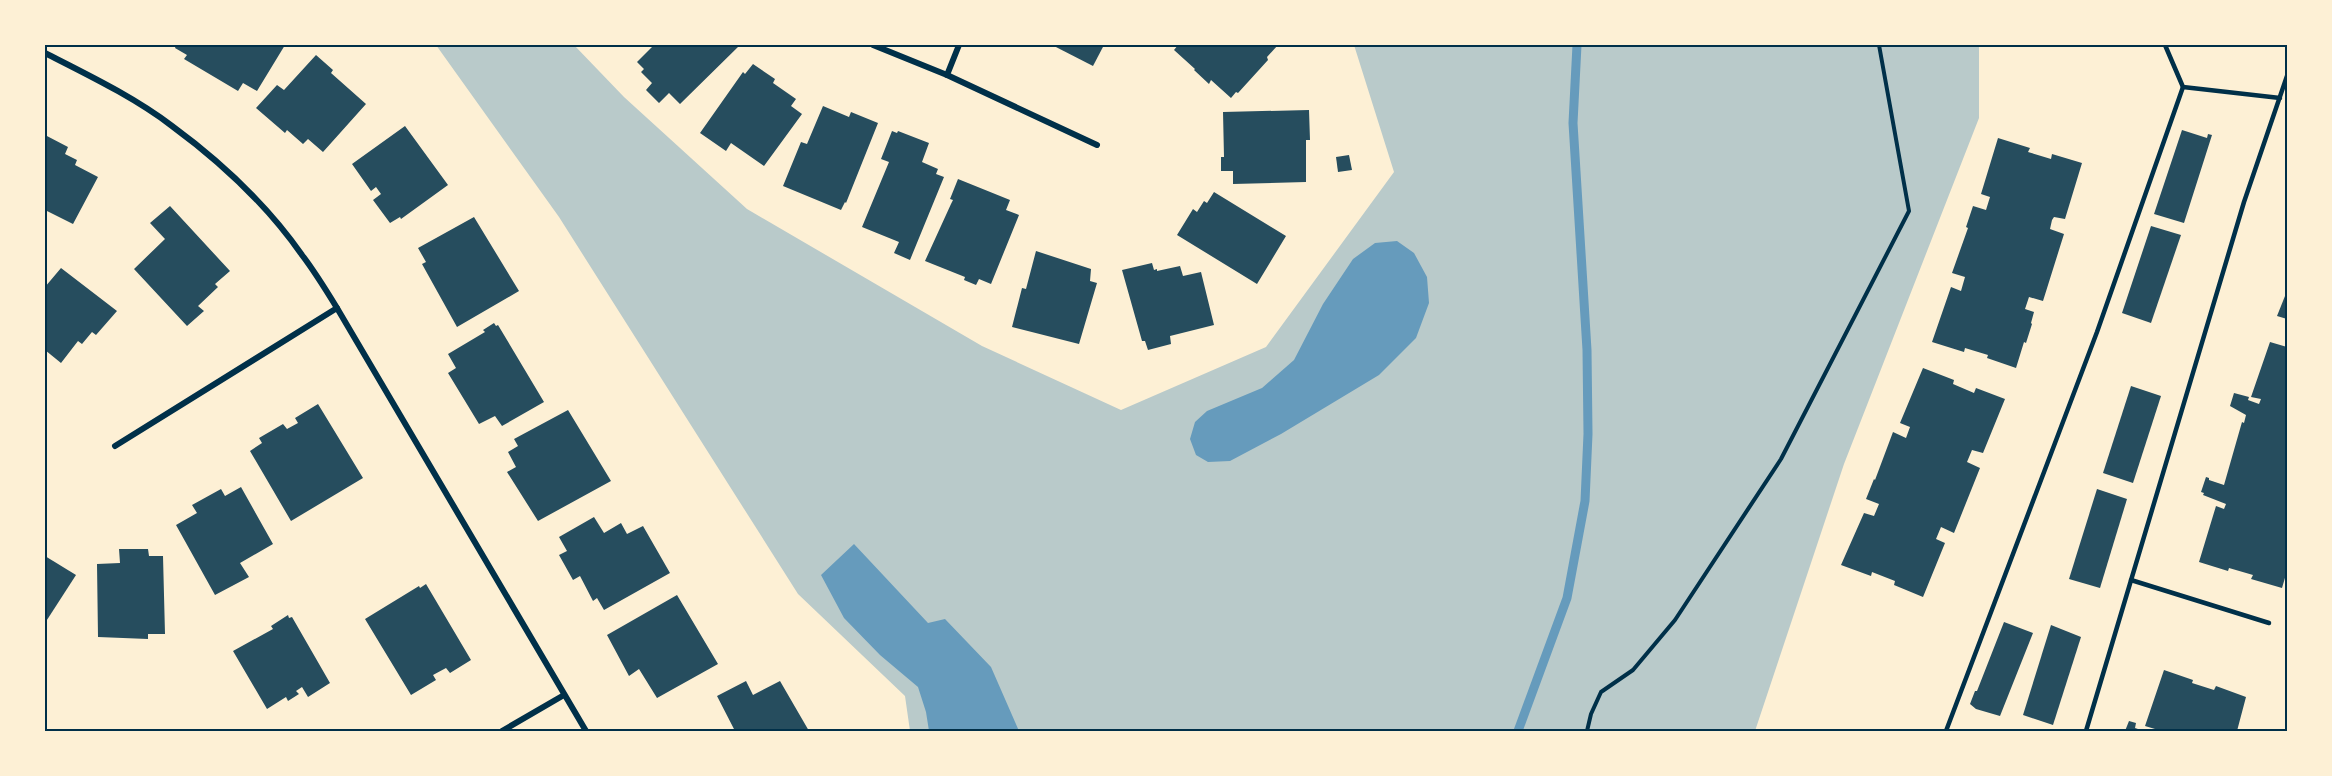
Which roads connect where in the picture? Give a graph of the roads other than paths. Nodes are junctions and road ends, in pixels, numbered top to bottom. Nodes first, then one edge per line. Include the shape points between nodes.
1 (873, 45) edge
2 (959, 45) edge
3 (2165, 45) edge
4 (45, 53) edge
5 (947, 75) junction
6 (2287, 76) edge
7 (2183, 87) junction
8 (2280, 98) junction
9 (1097, 145) dead end
10 (338, 308) junction
11 (115, 446) dead end
12 (2131, 580) junction
13 (2269, 623) dead end
14 (564, 694) junction
15 (502, 731) edge
16 (586, 731) edge
17 (1946, 731) edge
18 (2086, 731) edge

1 - 5 street
2 - 5 street
3 - 7 lane
4 - 10 street via 132,100 222,166 302,254
5 - 9 street
6 - 8 lane
7 - 8 lane
7 - 17 lane via 2097,332
8 - 12 lane via 2244,202
10 - 11 street
10 - 14 street
12 - 13 lane
12 - 18 lane
14 - 15 street
14 - 16 street

